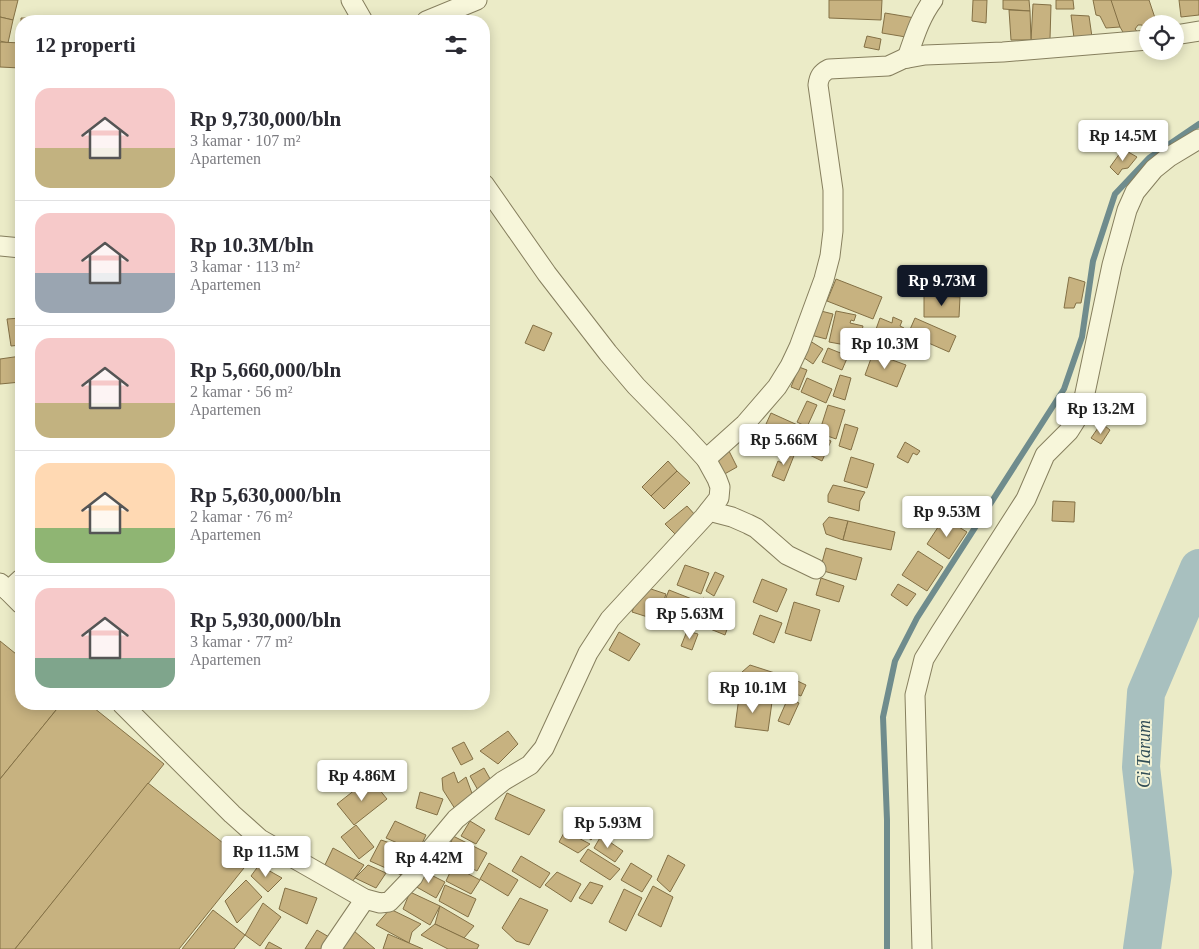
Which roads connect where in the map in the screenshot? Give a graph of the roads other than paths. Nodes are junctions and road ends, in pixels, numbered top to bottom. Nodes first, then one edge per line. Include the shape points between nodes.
1 (351, 0) edge
2 (477, 0) edge
3 (933, 0) edge
4 (360, 15) edge
5 (441, 15) edge
6 (1199, 31) edge
7 (1184, 34) edge
8 (1139, 41) edge
9 (907, 58) junction
10 (1199, 138) edge
11 (490, 193) edge
12 (0, 246) edge
13 (15, 247) edge
14 (706, 459) junction
15 (709, 511) junction
16 (816, 569) dead end
17 (128, 710) edge
18 (365, 899) junction
19 (331, 949) edge
20 (922, 949) edge

1 - 4 street
2 - 5 street
3 - 9 street via 926,8
6 - 7 street
8 - 9 street
9 - 14 street via 888,66 829,69 820,76 818,86 834,190 832,240 824,280 799,347 777,387 745,424
10 - 20 street via 1154,169 1136,192 1127,210 1112,265 1081,412 1069,431 1045,455 1026,499 924,659 915,695
11 - 14 street via 608,353
12 - 13 street
14 - 15 street via 717,479 720,493
15 - 16 street via 732,516 756,528 787,555
15 - 18 street via 604,626 588,652 544,748 530,765 456,819 389,902
17 - 18 street via 260,838
18 - 19 street

